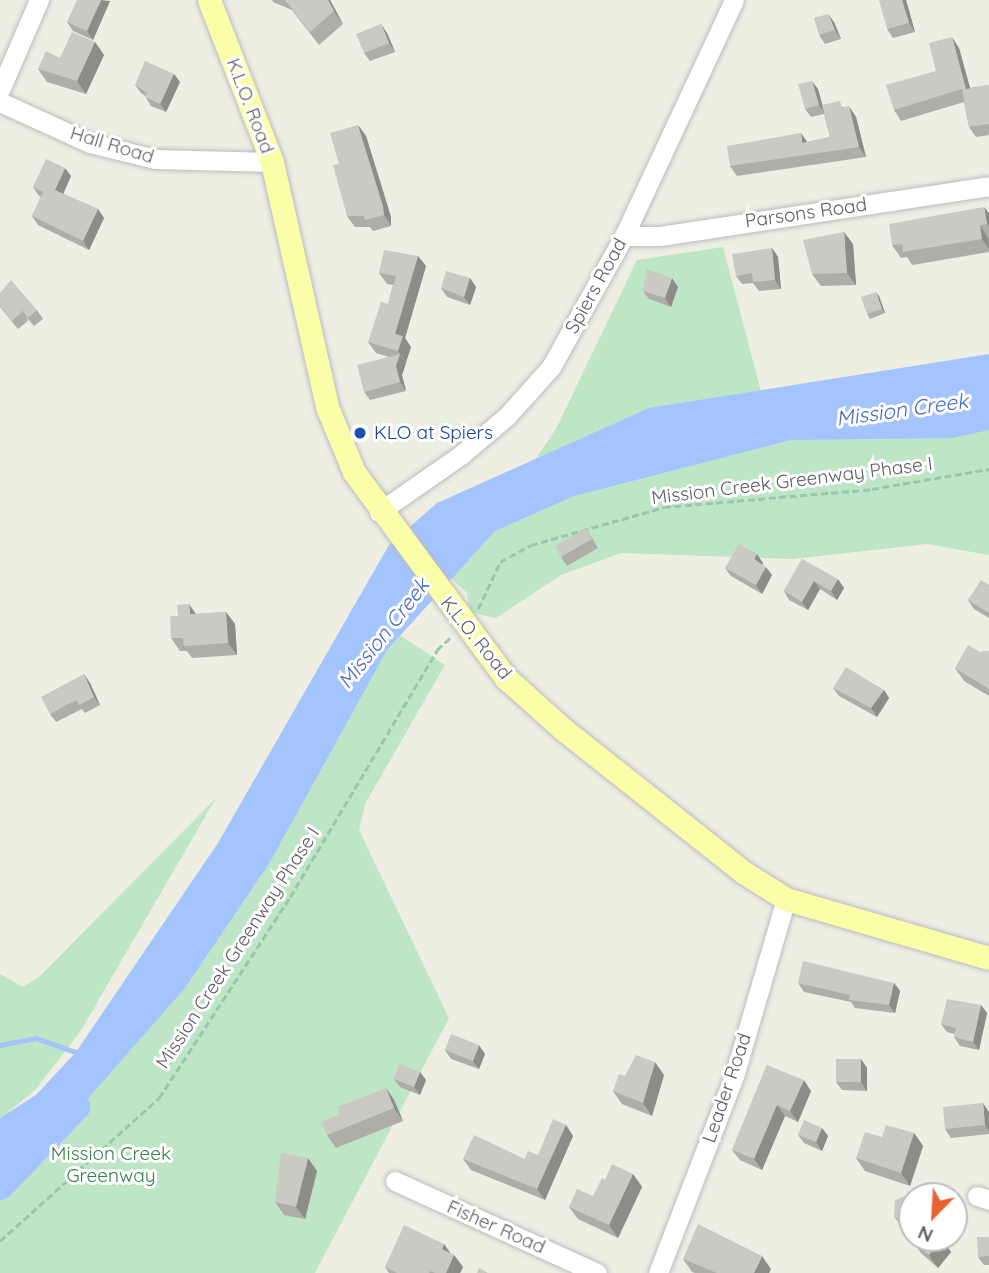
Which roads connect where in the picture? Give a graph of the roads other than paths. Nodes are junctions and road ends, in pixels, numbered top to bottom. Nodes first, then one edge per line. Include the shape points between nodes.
1 (39, 0) edge
2 (209, 0) edge
3 (734, 0) edge
4 (0, 90) edge
5 (0, 102) edge
6 (272, 162) junction
7 (989, 186) edge
8 (624, 236) junction
9 (379, 512) junction
10 (786, 899) junction
11 (989, 958) edge
12 (395, 1181) dead end
13 (597, 1273) edge
14 (658, 1273) edge

1 - 4 street
2 - 6 main road, K.L.O. Road
3 - 8 street, Spiers Road
5 - 6 street, Hall Road via 90,143 155,159
6 - 9 main road, K.L.O. Road via 327,407 354,472
7 - 8 street, Parsons Road via 660,236
8 - 9 street, Spiers Road via 551,367 480,439
9 - 10 main road, K.L.O. Road via 506,678 564,730 743,872
10 - 11 main road, K.L.O. Road
10 - 14 street, Leader Road via 735,1073
12 - 13 street, Fisher Road

